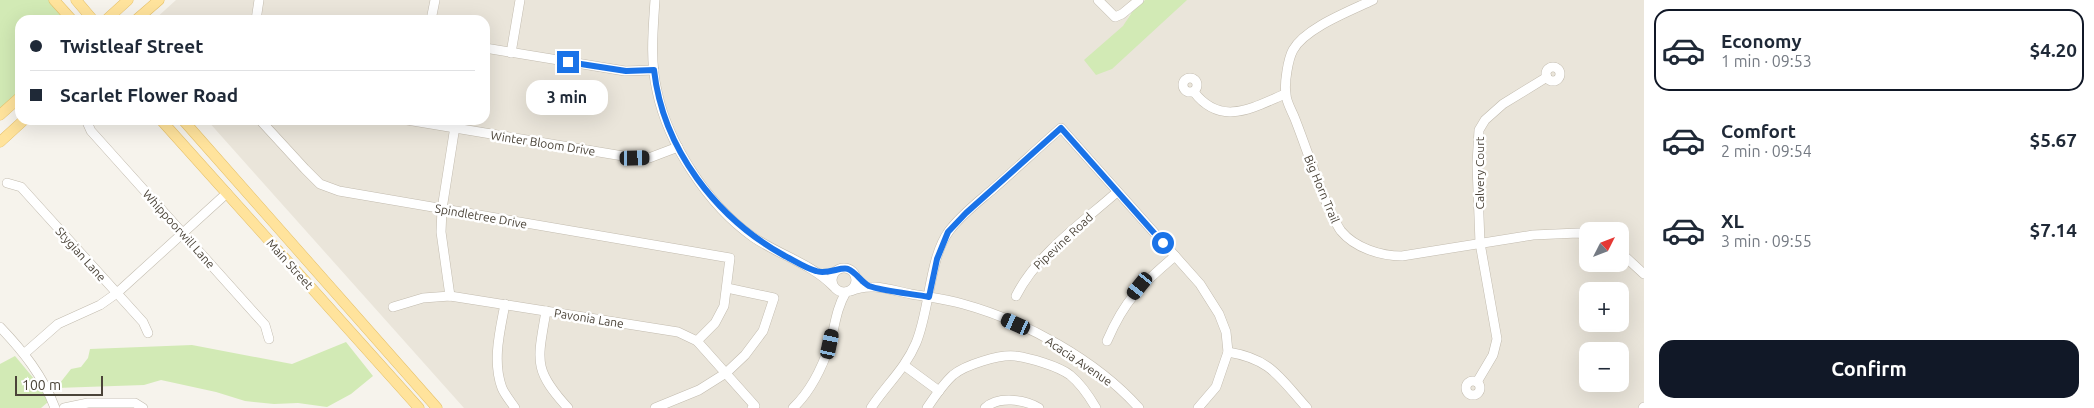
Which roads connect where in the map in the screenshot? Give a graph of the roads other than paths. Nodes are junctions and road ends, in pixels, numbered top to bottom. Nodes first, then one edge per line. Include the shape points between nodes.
1 (54, 0) edge
2 (76, 0) edge
3 (128, 0) edge
4 (159, 0) edge
5 (259, 0) edge
6 (435, 0) edge
7 (520, 0) edge
8 (655, 0) edge
9 (1098, 0) edge
10 (1139, 0) edge
11 (1372, 0) edge
12 (68, 15) edge
13 (89, 15) edge
14 (112, 15) edge
15 (142, 15) edge
16 (257, 15) edge
17 (432, 15) edge
18 (490, 49) edge
19 (511, 53) junction
20 (654, 70) junction
21 (1547, 77) dead end
22 (1194, 92) dead end
23 (1286, 94) junction
24 (15, 102) edge
25 (0, 115) edge
26 (19, 125) edge
27 (88, 125) edge
28 (166, 125) edge
29 (186, 125) edge
30 (264, 125) edge
31 (456, 125) edge
32 (461, 125) edge
33 (0, 142) edge
34 (678, 147) junction
35 (7, 183) dead end
36 (1117, 192) junction
37 (227, 193) junction
38 (442, 209) junction
39 (182, 234) junction
40 (1579, 235) edge
41 (1480, 243) junction
42 (1175, 256) junction
43 (1629, 260) edge
44 (818, 272) junction
45 (834, 272) junction
46 (854, 274) junction
47 (1644, 274) edge
48 (869, 286) junction
49 (727, 288) junction
50 (835, 288) junction
51 (117, 292) junction
52 (849, 292) junction
53 (450, 296) junction
54 (1016, 296) dead end
55 (929, 297) junction
56 (505, 304) junction
57 (393, 306) dead end
58 (546, 311) junction
59 (837, 311) junction
60 (0, 327) edge
61 (148, 333) dead end
62 (269, 339) dead end
63 (697, 341) junction
64 (1107, 341) dead end
65 (1228, 352) junction
66 (25, 353) junction
67 (905, 366) junction
68 (726, 373) junction
69 (1478, 382) dead end
70 (939, 390) junction
71 (142, 407) edge
72 (753, 407) edge
73 (55, 408) edge
74 (64, 408) edge
75 (419, 408) edge
76 (437, 408) edge
77 (515, 408) edge
78 (568, 408) edge
79 (655, 408) edge
80 (793, 408) edge
81 (871, 408) edge
82 (927, 408) edge
83 (985, 408) edge
84 (1039, 408) edge
85 (1096, 408) edge
86 (1139, 408) edge
87 (1198, 408) edge
88 (1306, 408) edge

1 - 12 main road
2 - 13 main road
3 - 14 main road
4 - 15 main road
5 - 16 street
6 - 17 street
7 - 19 street
8 - 20 street via 652,31
9 - 10 street via 1115,17
11 - 23 street, Big Horn Trail via 1298,42 1290,59
18 - 19 street
19 - 20 street via 626,71
20 - 34 street via 661,108
21 - 41 street, Calvery Court via 1503,104 1479,130
22 - 23 street via 1207,106 1233,113
23 - 41 street, Big Horn Trail via 1324,197 1336,224 1346,236 1374,252 1392,256
24 - 25 main road
26 - 33 main road
27 - 39 street, Whippoorwill Lane
28 - 37 main road, Main Street
29 - 76 main road, Main Street
30 - 38 street, Spindletree Drive via 320,184 338,191
31 - 38 street
32 - 34 street, Winter Bloom Drive via 635,158 649,158
34 - 44 street via 691,170 731,218 772,249
35 - 51 street, Stygian Lane via 21,187
36 - 42 street
36 - 54 street, Pipevine Road via 1036,264
36 - 55 street via 1061,128 948,232 937,259
37 - 39 street
37 - 75 main road, Main Street
38 - 49 street, Spindletree Drive via 730,258
38 - 53 street via 441,232
39 - 51 street
39 - 62 street, Whippoorwill Lane via 265,326
40 - 41 street, Big Horn Trail via 1556,234
41 - 69 street, Calvery Court via 1497,339 1493,355
42 - 64 street via 1128,300
42 - 65 street via 1200,284 1220,314
43 - 47 street
44 - 45 street
44 - 50 street
45 - 46 street via 847,268
45 - 50 street via 831,281
46 - 48 street
46 - 52 street via 856,283
48 - 52 street
48 - 55 street, Acacia Avenue
49 - 63 street via 724,306 715,324
49 - 68 street via 774,298 763,331
50 - 52 street
50 - 59 street
51 - 61 street, Stygian Lane
51 - 66 street via 100,305 58,324
52 - 59 street
53 - 56 street, Pavonia Lane
53 - 57 street, Pavonia Lane via 424,298
55 - 67 street via 917,342
55 - 86 street, Acacia Avenue via 984,311 1051,341 1119,388
56 - 58 street, Pavonia Lane
56 - 77 street via 497,363 503,388
58 - 63 street, Pavonia Lane via 678,332
58 - 78 street via 539,355 541,372
59 - 80 street via 820,370 803,399
60 - 66 street
63 - 68 street, Pavonia Lane
65 - 87 street via 1216,387
65 - 88 street via 1247,355 1264,364
66 - 73 street
67 - 70 street
67 - 81 street
68 - 72 street, Pavonia Lane
68 - 79 street via 699,390
70 - 82 street
70 - 85 street via 954,374 982,361 1014,356 1041,362 1069,374
71 - 74 street via 136,403 92,403
83 - 84 street via 989,404 1013,400

